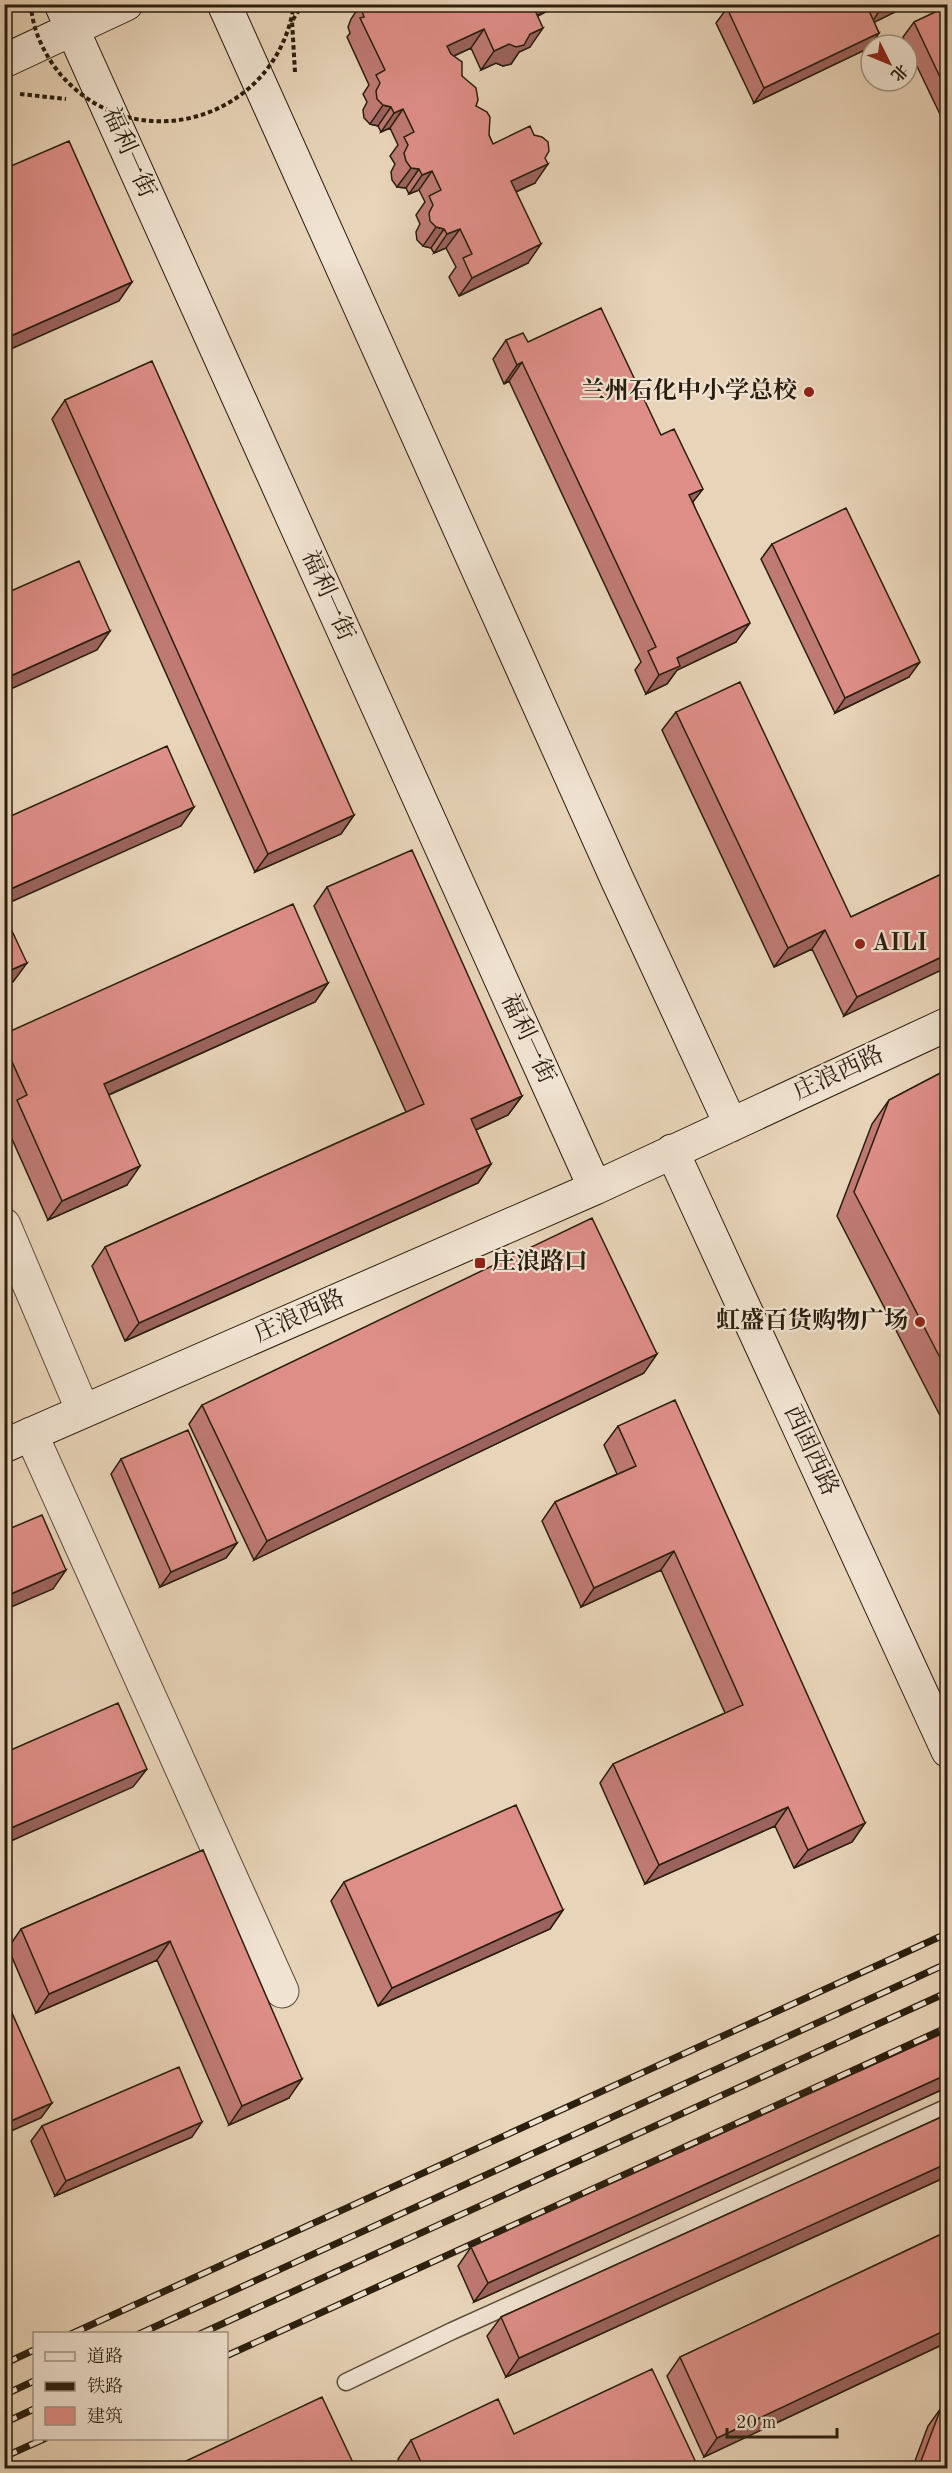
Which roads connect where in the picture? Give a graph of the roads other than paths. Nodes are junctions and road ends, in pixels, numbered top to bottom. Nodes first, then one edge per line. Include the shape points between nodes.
1 (126, 4) edge
2 (224, 4) edge
3 (67, 17) edge
4 (4, 61) edge
5 (948, 1024) edge
6 (731, 1125) junction
7 (672, 1151) junction
8 (595, 1188) junction
9 (4, 1225) edge
10 (83, 1412) junction
11 (18, 1440) edge
12 (948, 1751) edge
13 (282, 1991) dead end
14 (948, 2107) edge
15 (346, 2382) dead end

1 - 3 main road
2 - 6 main road
3 - 4 main road
3 - 8 main road, 福利一街
5 - 6 main road, 庄浪西路
6 - 7 main road, 庄浪西路
7 - 8 main road, 庄浪西路
7 - 12 main road, 西固西路
8 - 10 main road, 庄浪西路
9 - 10 main road
10 - 11 main road, 庄浪西路
11 - 13 main road
14 - 15 lane

